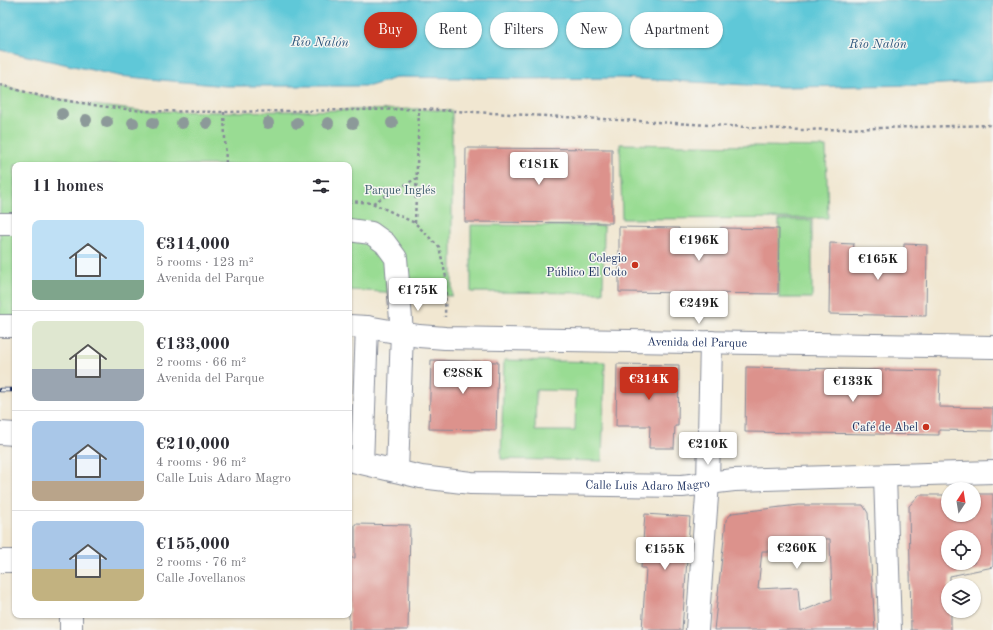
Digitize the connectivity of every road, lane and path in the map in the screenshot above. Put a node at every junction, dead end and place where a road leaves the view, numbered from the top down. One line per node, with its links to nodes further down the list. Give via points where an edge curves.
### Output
1 (0, 85): 3 (path, via 44,97 129,110)
2 (419, 109): 3 (path); 4 (path, via 801,130); 6 (path)
3 (224, 112): 5 (path)
4 (993, 126)
5 (226, 162)
6 (417, 178): 8 (path); 9 (path)
7 (352, 201): 8 (path)
8 (372, 203): 9 (path)
9 (415, 223): 17 (path, via 439,247 446,277)
10 (0, 224): 11 (street)
11 (12, 224)
12 (352, 230): 16 (street, via 371,233 386,243 396,258)
13 (0, 326): 14 (street)
14 (12, 326)
15 (358, 326): 16 (street, Avenida del Parque); 22 (street)
16 (402, 332): 17 (street, Avenida del Parque); 23 (street)
17 (445, 338): 18 (street, Avenida del Parque)
18 (711, 342): 19 (street, Avenida del Parque); 26 (street)
19 (993, 347)
20 (0, 433): 21 (street)
21 (12, 434)
22 (355, 461): 23 (street, Calle Luis Adaro Magro)
23 (397, 472): 26 (street, Calle Luis Adaro Magro, via 471,482 682,486)
24 (993, 472): 25 (street, Calle Luis Adaro Magro)
25 (885, 476): 26 (street, Calle Luis Adaro Magro); 32 (street)
26 (708, 483): 31 (street)
27 (0, 561): 28 (street)
28 (12, 562)
29 (71, 618): 30 (street)
30 (70, 630)
31 (697, 630)
32 (890, 630)

